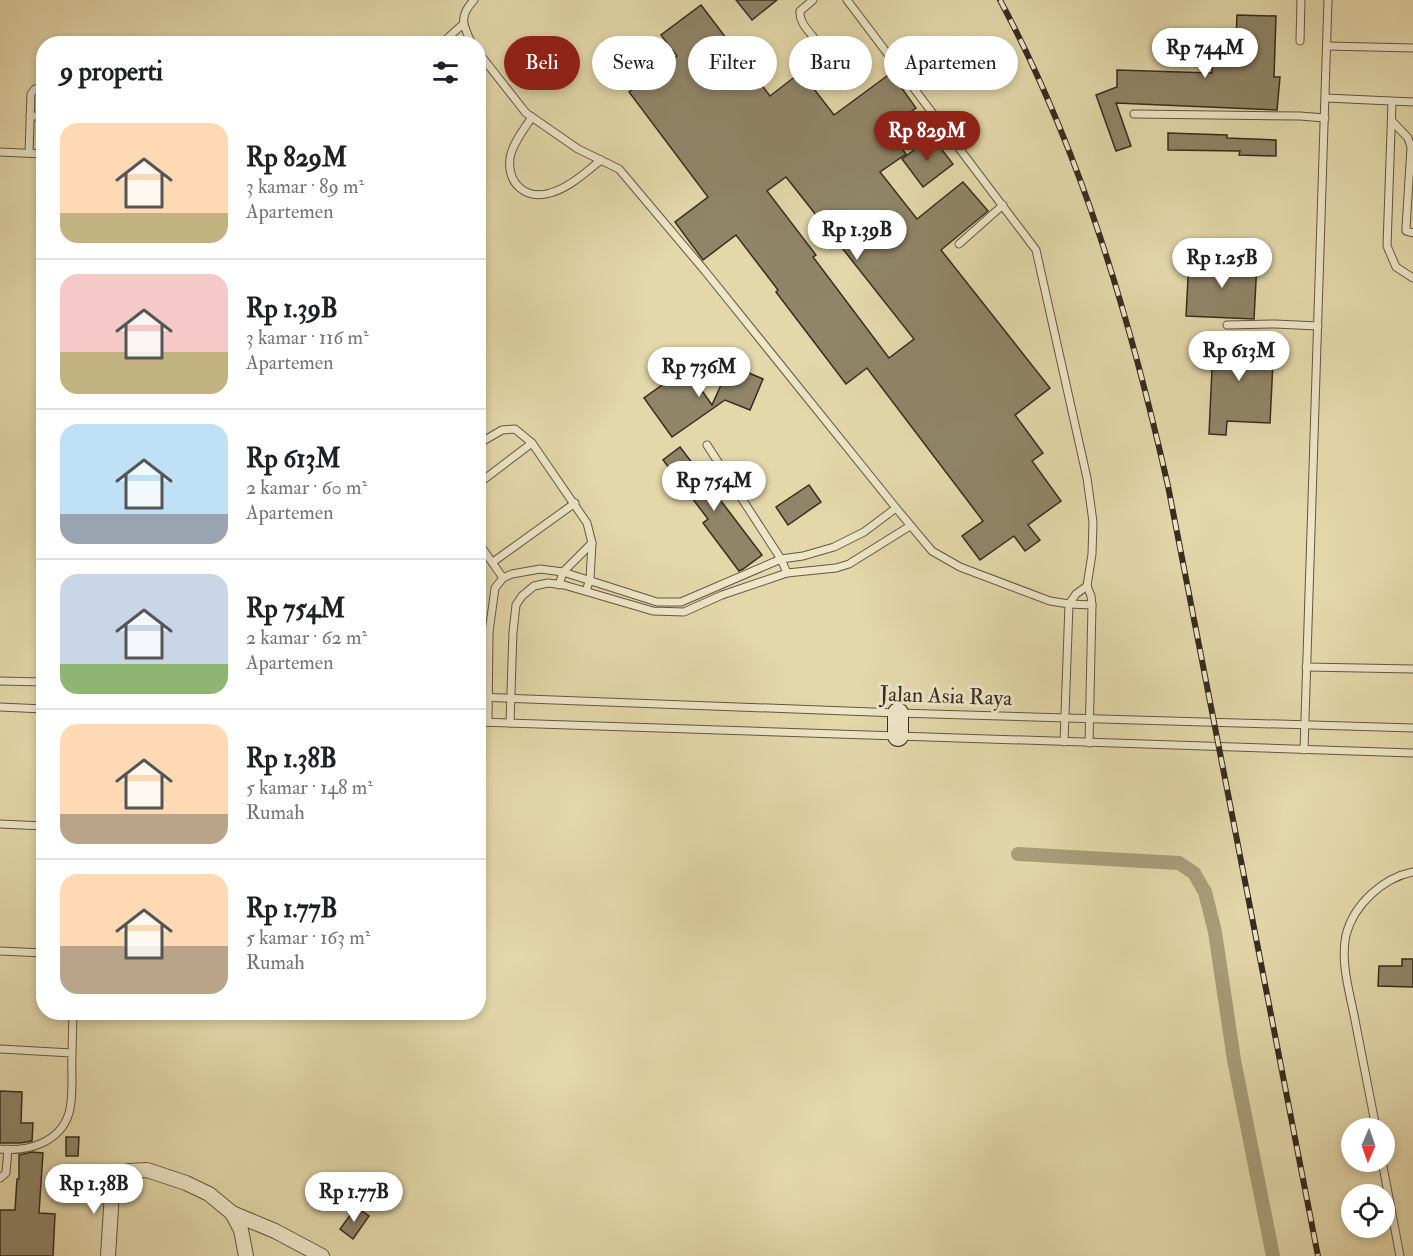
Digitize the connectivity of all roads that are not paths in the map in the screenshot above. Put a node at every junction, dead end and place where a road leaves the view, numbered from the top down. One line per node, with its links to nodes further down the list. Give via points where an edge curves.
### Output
1 (474, 0): 6 (lane)
2 (813, 0): 9 (lane, via 800,10 802,23)
3 (847, 0): 30 (lane)
4 (1301, 0): 10 (lane)
5 (1328, 0): 11 (lane)
6 (462, 25): 7 (lane); 8 (lane)
7 (450, 36)
8 (468, 36)
9 (812, 36)
10 (1300, 41)
11 (1327, 46): 12 (lane); 15 (lane)
12 (1413, 48)
13 (486, 62): 21 (lane)
14 (36, 89): 19 (lane, via 31,94)
15 (1326, 98): 16 (lane); 22 (lane)
16 (1392, 102): 17 (lane); 23 (lane)
17 (1413, 102)
18 (1134, 114): 22 (lane)
19 (30, 116): 20 (lane); 27 (lane)
20 (36, 116)
21 (532, 117): 29 (lane); 29 (lane, via 510,157 516,185 524,192 536,196 552,193)
22 (1325, 118): 35 (lane)
23 (1392, 122): 24 (lane); 33 (lane, via 1387,246 1396,267)
24 (1405, 135): 25 (lane); 31 (lane, via 1411,147 1406,231)
25 (1413, 136)
26 (0, 152): 27 (lane)
27 (29, 153): 28 (lane)
28 (36, 153)
29 (601, 160): 41 (lane, via 619,170 705,271)
30 (1003, 205): 32 (lane); 52 (lane, via 1036,250 1045,283 1092,511)
31 (1413, 233)
32 (959, 244)
33 (1413, 278)
34 (1227, 325): 35 (lane)
35 (1318, 326): 56 (lane)
36 (486, 439): 37 (lane, via 502,430 514,429)
37 (532, 443): 39 (lane); 40 (lane)
38 (706, 445): 45 (lane)
39 (486, 478)
40 (575, 503): 43 (lane, via 587,523); 46 (lane)
41 (896, 508): 42 (lane); 45 (lane, via 864,532 834,547)
42 (910, 526): 48 (lane, via 849,564); 54 (lane, via 932,551 960,567 1050,601)
43 (592, 543): 47 (lane); 50 (lane)
44 (486, 552): 46 (lane)
45 (781, 559): 48 (lane); 50 (lane, via 681,602 657,602)
46 (494, 562): 49 (lane)
47 (563, 572): 49 (lane, via 540,569); 50 (lane); 51 (lane)
48 (787, 573): 53 (lane, via 684,612 653,611)
49 (503, 578): 60 (lane, via 495,588 489,632)
50 (590, 579): 53 (lane)
51 (559, 585): 53 (lane); 61 (lane, via 534,586 516,605)
52 (1087, 586): 54 (lane); 55 (lane)
53 (586, 591)
54 (1069, 604): 55 (lane); 65 (lane)
55 (1092, 604): 66 (lane)
56 (1306, 667): 57 (lane); 69 (lane)
57 (1413, 669)
58 (0, 681): 59 (lane)
59 (36, 682)
60 (488, 697): 61 (lane, Jalan Asia Raya); 67 (lane)
61 (511, 698): 64 (lane, Jalan Asia Raya); 68 (lane)
62 (0, 707): 63 (lane)
63 (36, 709)
64 (898, 713): 65 (lane, Jalan Asia Raya); 71 (street)
65 (1065, 718): 66 (lane, Jalan Asia Raya); 72 (lane)
66 (1090, 719): 69 (lane, Jalan Asia Raya); 73 (lane)
67 (488, 722): 68 (lane, Jalan Asia Raya)
68 (510, 723): 71 (lane, Jalan Asia Raya)
69 (1304, 725): 70 (lane, Jalan Asia Raya); 74 (lane)
70 (1413, 728)
71 (898, 736): 72 (lane, Jalan Asia Raya)
72 (1064, 742): 73 (lane, Jalan Asia Raya)
73 (1089, 743): 74 (lane, Jalan Asia Raya)
74 (1304, 750): 75 (lane, Jalan Asia Raya)
75 (1413, 753)
76 (0, 824): 77 (lane)
77 (36, 826)
78 (1413, 872): 84 (lane, via 1385,883 1363,902 1346,935 1344,964)
79 (0, 951): 80 (lane)
80 (36, 953)
81 (73, 1020): 83 (lane)
82 (0, 1048): 83 (lane)
83 (72, 1053): 85 (lane, via 69,1113 62,1128 43,1143)
84 (1374, 1118)
85 (4, 1149): 87 (lane, via 6,1173)
86 (1384, 1172): 92 (lane)
87 (0, 1178)
88 (232, 1213): 89 (street, via 186,1183 147,1170 129,1171 113,1178); 90 (street, via 241,1230); 91 (street)
89 (108, 1256)
90 (246, 1256)
91 (322, 1256)
92 (1400, 1256)

